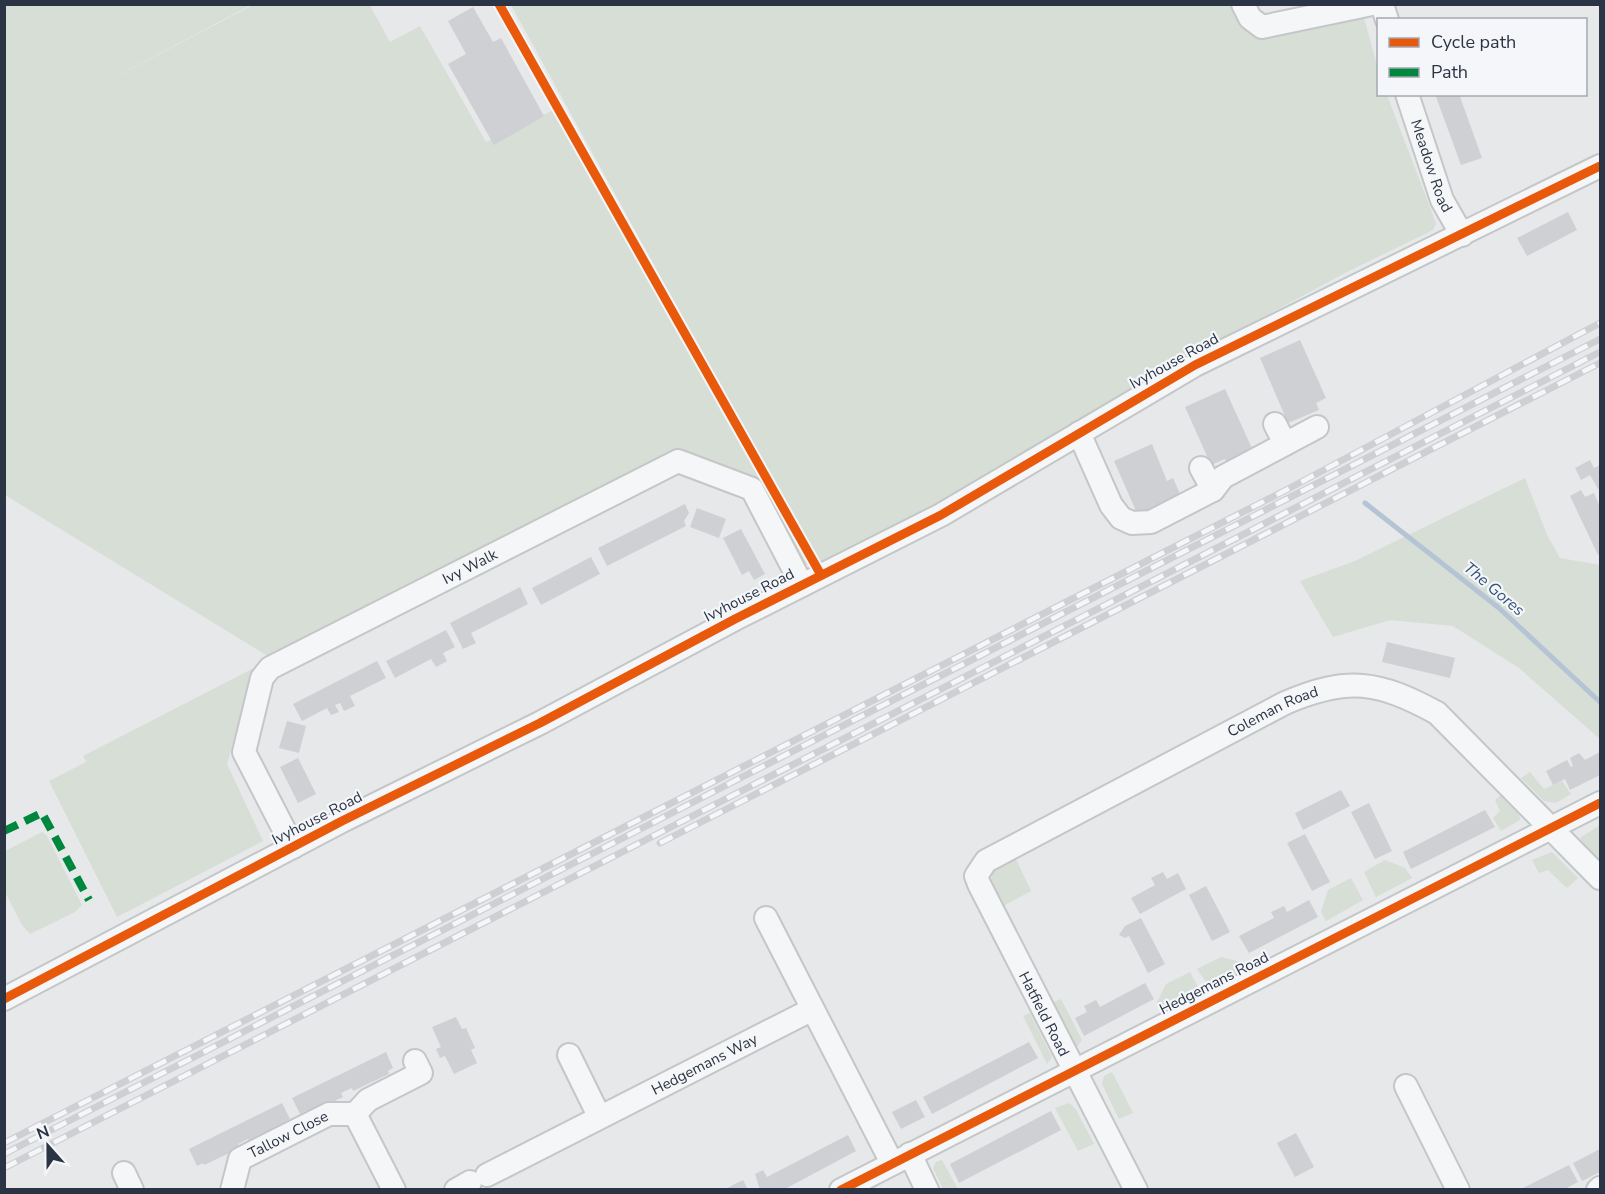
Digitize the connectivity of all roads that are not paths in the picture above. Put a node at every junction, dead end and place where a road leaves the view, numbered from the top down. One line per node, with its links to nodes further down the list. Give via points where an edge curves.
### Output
1 (1243, 4): 2 (street, via 1250,18 1262,27)
2 (1372, 4)
3 (1408, 96): 5 (street, Meadow Road, via 1443,200)
4 (1600, 166): 5 (street, Ivyhouse Road)
5 (1462, 235): 8 (street, Ivyhouse Road, via 1195,364)
6 (1275, 424): 9 (street)
7 (1317, 427): 9 (street)
8 (1079, 433): 11 (street, via 1111,506 1121,518 1132,523 1151,522); 12 (street, Ivyhouse Road, via 941,515)
9 (1285, 444): 11 (street, via 1223,477)
10 (1201, 468): 11 (street)
11 (1213, 490)
12 (802, 585): 15 (street, Ivyhouse Road); 15 (street, Ivy Walk, via 752,489 678,461 270,668 262,678 244,752)
13 (1600, 804): 14 (street, Hedgemans Road)
14 (1550, 828): 16 (street, Coleman Road, via 1437,713 1378,687 1348,685 1316,690 1285,703 986,861); 17 (street, Coleman Road); 23 (street, Hedgemans Road)
15 (293, 847): 19 (street, Ivyhouse Road)
16 (979, 869): 23 (street, Hatfield Road, via 979,884)
17 (1600, 878)
18 (766, 918): 20 (street)
19 (4, 999)
20 (811, 1010): 26 (street, Hedgemans Way); 27 (street)
21 (569, 1054): 26 (street)
22 (415, 1061): 25 (street, via 421,1073 368,1100)
23 (1073, 1071): 27 (street, Hedgemans Road); 33 (street, Hatfield Road)
24 (1406, 1086): 34 (street)
25 (355, 1114): 29 (street, Tallow Close, via 329,1114 240,1159); 30 (street)
26 (599, 1116): 28 (street, Hedgemans Way)
27 (901, 1159): 31 (street, Hedgemans Road); 32 (street)
28 (471, 1182)
29 (232, 1190)
30 (394, 1190)
31 (841, 1190)
32 (927, 1190)
33 (1136, 1190)
34 (1458, 1190)

